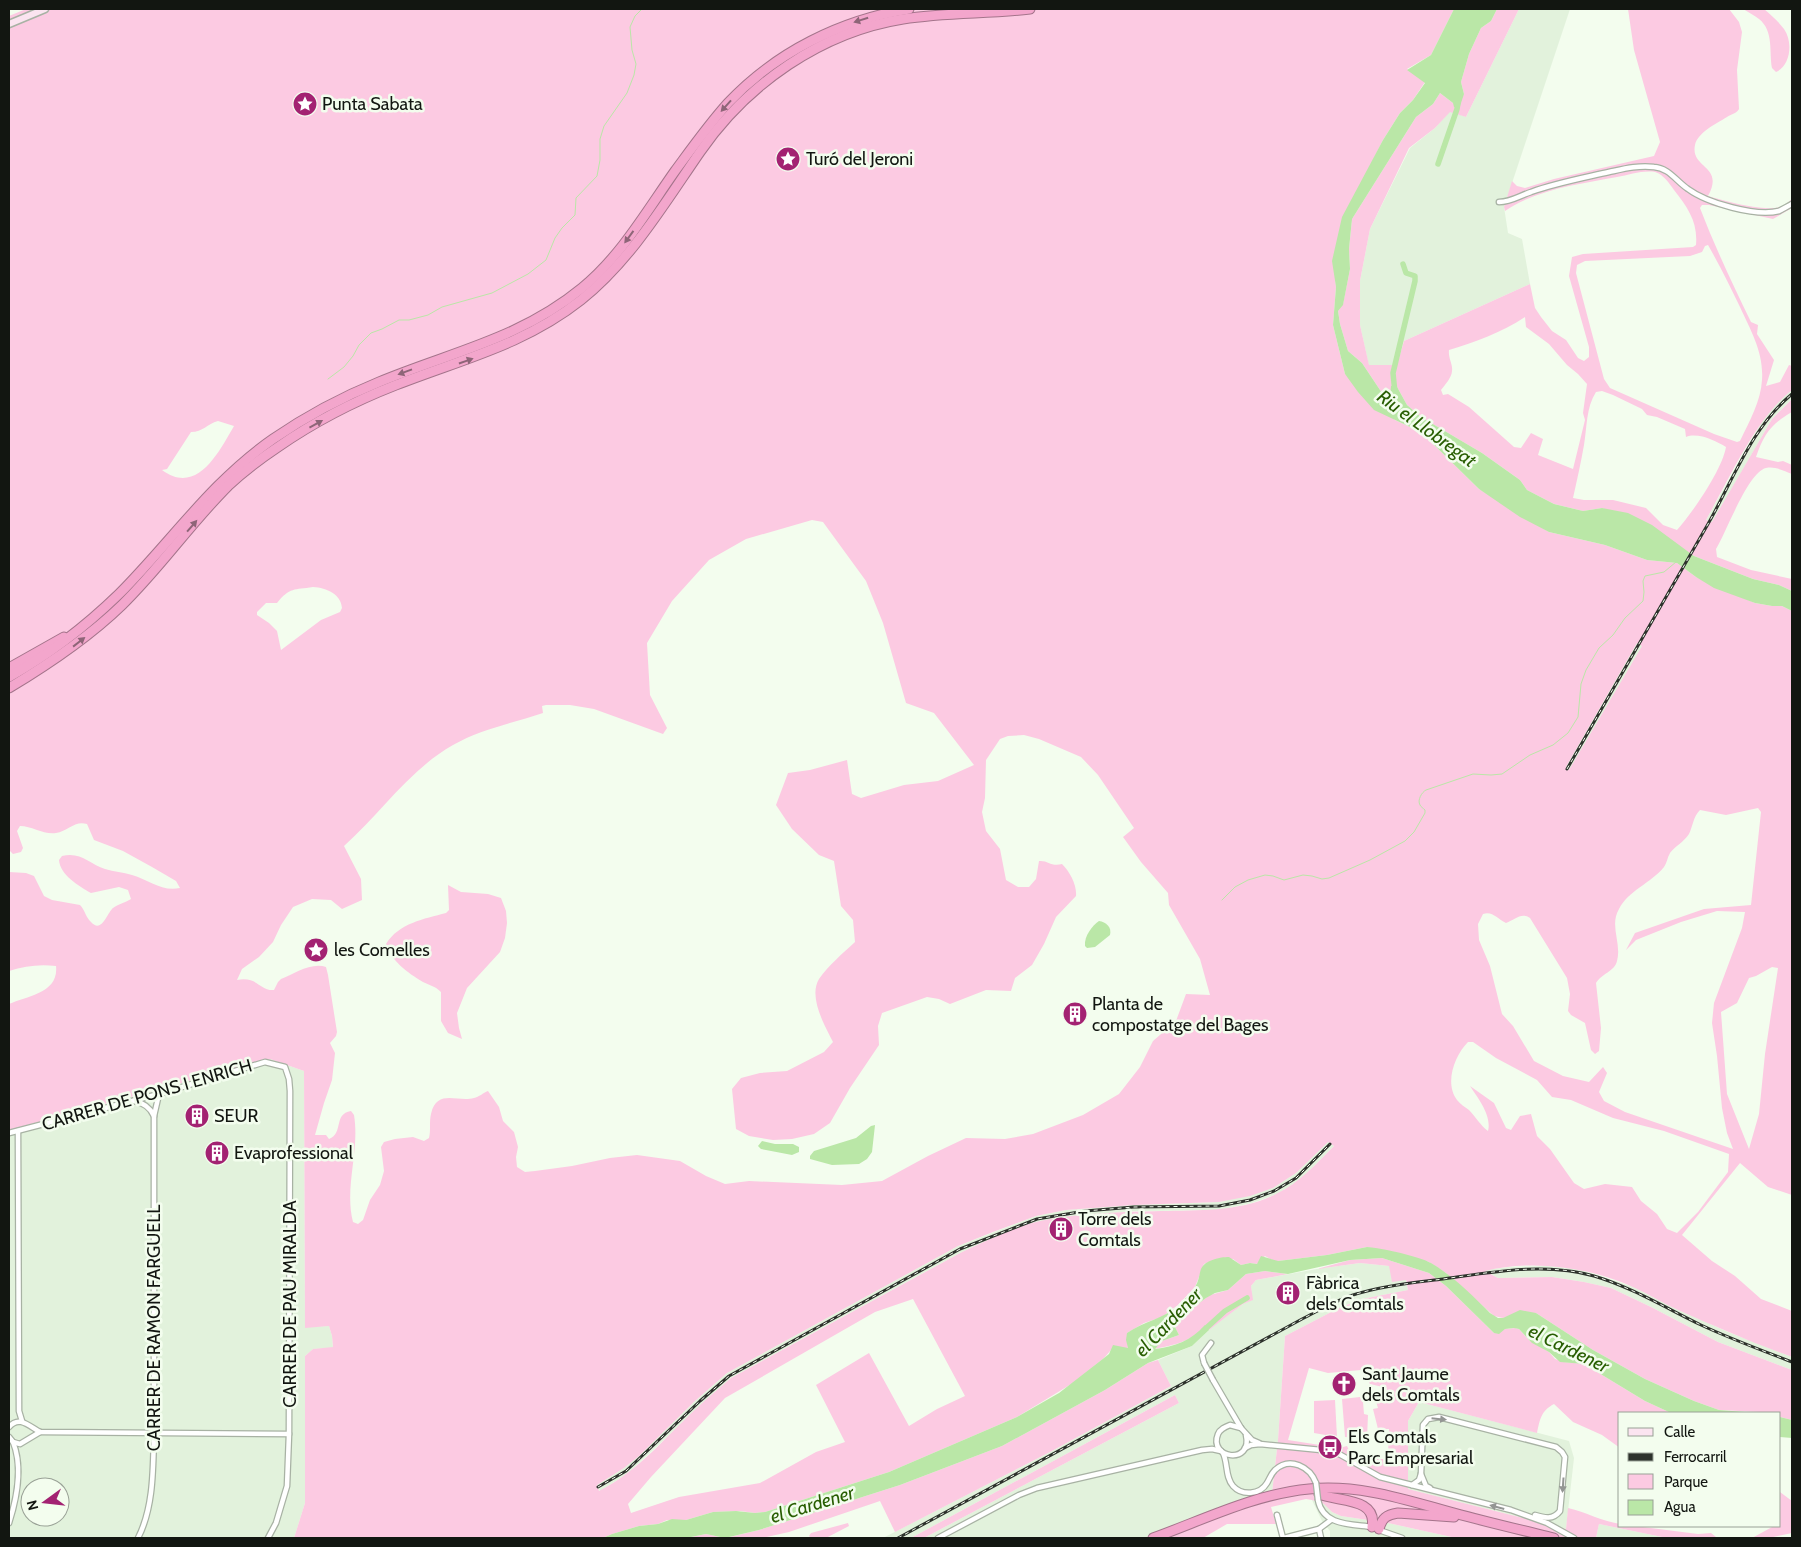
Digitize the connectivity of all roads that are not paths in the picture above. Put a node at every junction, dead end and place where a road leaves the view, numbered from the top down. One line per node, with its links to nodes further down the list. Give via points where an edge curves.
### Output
1 (45, 9): 4 (street)
2 (909, 9): 7 (highway, one-way to 7, via 849,24 800,47 759,75 729,102 706,130 620,250 602,269 538,320 510,334 354,393 249,456 212,490 120,593)
3 (1030, 9): 8 (highway, one-way to 3, via 121,606 228,487 280,445 360,400 506,345 554,320 584,298 615,269 707,141 771,77 801,57 844,36 874,26 901,19)
4 (9, 24)
5 (1499, 202): 6 (street, via 1509,202 1530,192 1580,178 1640,166 1668,172 1699,196 1725,206 1762,212 1780,211)
6 (1792, 204)
7 (82, 628): 9 (highway); 10 (highway, via 52,652)
8 (56, 660): 11 (highway); 12 (highway)
9 (9, 668)
10 (9, 677)
11 (9, 688)
12 (9, 694)
13 (285, 1067): 14 (street, CARRER DE PONS I ENRICH, via 265,1062); 30 (street, CARRER DE PAU MIRALDA, via 290,1091)
14 (159, 1094): 15 (street, CARRER DE PONS I ENRICH); 16 (street, CARRER DE RAMON FARGUELL)
15 (133, 1101): 16 (street, via 142,1103); 17 (street, CARRER DE PONS I ENRICH)
16 (154, 1116): 29 (street, CARRER DE RAMON FARGUELL)
17 (18, 1131): 18 (street, CARRER DE PONS I ENRICH); 21 (street)
18 (9, 1134)
19 (1211, 1343): 20 (street, bridge, via 1202,1355 1204,1363)
20 (1231, 1409): 26 (street, via 1232,1420); 27 (street)
21 (19, 1411): 22 (street); 23 (street)
22 (15, 1422): 23 (street); 24 (street)
23 (22, 1422): 25 (street)
24 (9, 1426)
25 (28, 1426): 28 (street); 34 (street, via 30,1432)
26 (1226, 1426): 27 (street); 33 (street)
27 (1241, 1428): 31 (street)
28 (40, 1432): 29 (street); 34 (street)
29 (154, 1433): 30 (street); 56 (street, CARRER DE RAMON FARGUELL, via 152,1484 148,1510)
30 (289, 1434): 57 (street, CARRER DE PAU MIRALDA, via 287,1486)
31 (1246, 1435): 36 (street); 37 (street)
32 (9, 1438): 35 (street)
33 (1217, 1439): 38 (street); 39 (street)
34 (26, 1441): 35 (street); 40 (street)
35 (13, 1442): 40 (street)
36 (1260, 1444): 37 (street); 44 (street, via 1340,1454 1380,1477)
37 (1245, 1448): 41 (street)
38 (1202, 1450): 39 (street); 58 (street, via 1027,1492)
39 (1222, 1452): 41 (street); 42 (street)
40 (18, 1455): 53 (street, via 19,1472)
41 (1237, 1455): 42 (street)
42 (1228, 1469): 46 (street, bridge, via 1230,1482 1244,1493 1259,1490 1279,1467 1299,1465 1308,1470 1316,1483)
43 (1421, 1474): 44 (street); 45 (street); 47 (street, one-way to 47, via 1423,1425 1431,1418 1439,1417 1558,1448 1565,1458 1560,1511 1549,1518)
44 (1412, 1485): 45 (street)
45 (1431, 1489): 47 (street, one-way to 45)
46 (1318, 1497): 49 (highway, via 1363,1504); 50 (highway, via 1364,1496); 52 (street, via 1323,1513); 60 (highway, via 1268,1503)
47 (1520, 1513): 66 (street)
48 (1277, 1515): 61 (street)
49 (1373, 1516): 51 (highway); 54 (highway)
50 (1454, 1517): 51 (highway, via 1398,1513); 64 (highway)
51 (1384, 1518): 54 (highway)
52 (1331, 1520): 54 (street); 55 (street)
53 (9, 1523)
54 (1375, 1528): 63 (street)
55 (1319, 1529): 61 (street); 62 (street)
56 (138, 1538)
57 (268, 1538)
58 (938, 1538)
59 (1153, 1538): 65 (highway, via 1266,1497 1330,1488 1385,1494)
60 (1169, 1538)
61 (1284, 1538)
62 (1321, 1538)
63 (1402, 1538)
64 (1536, 1538)
65 (1554, 1538)
66 (1574, 1538)

